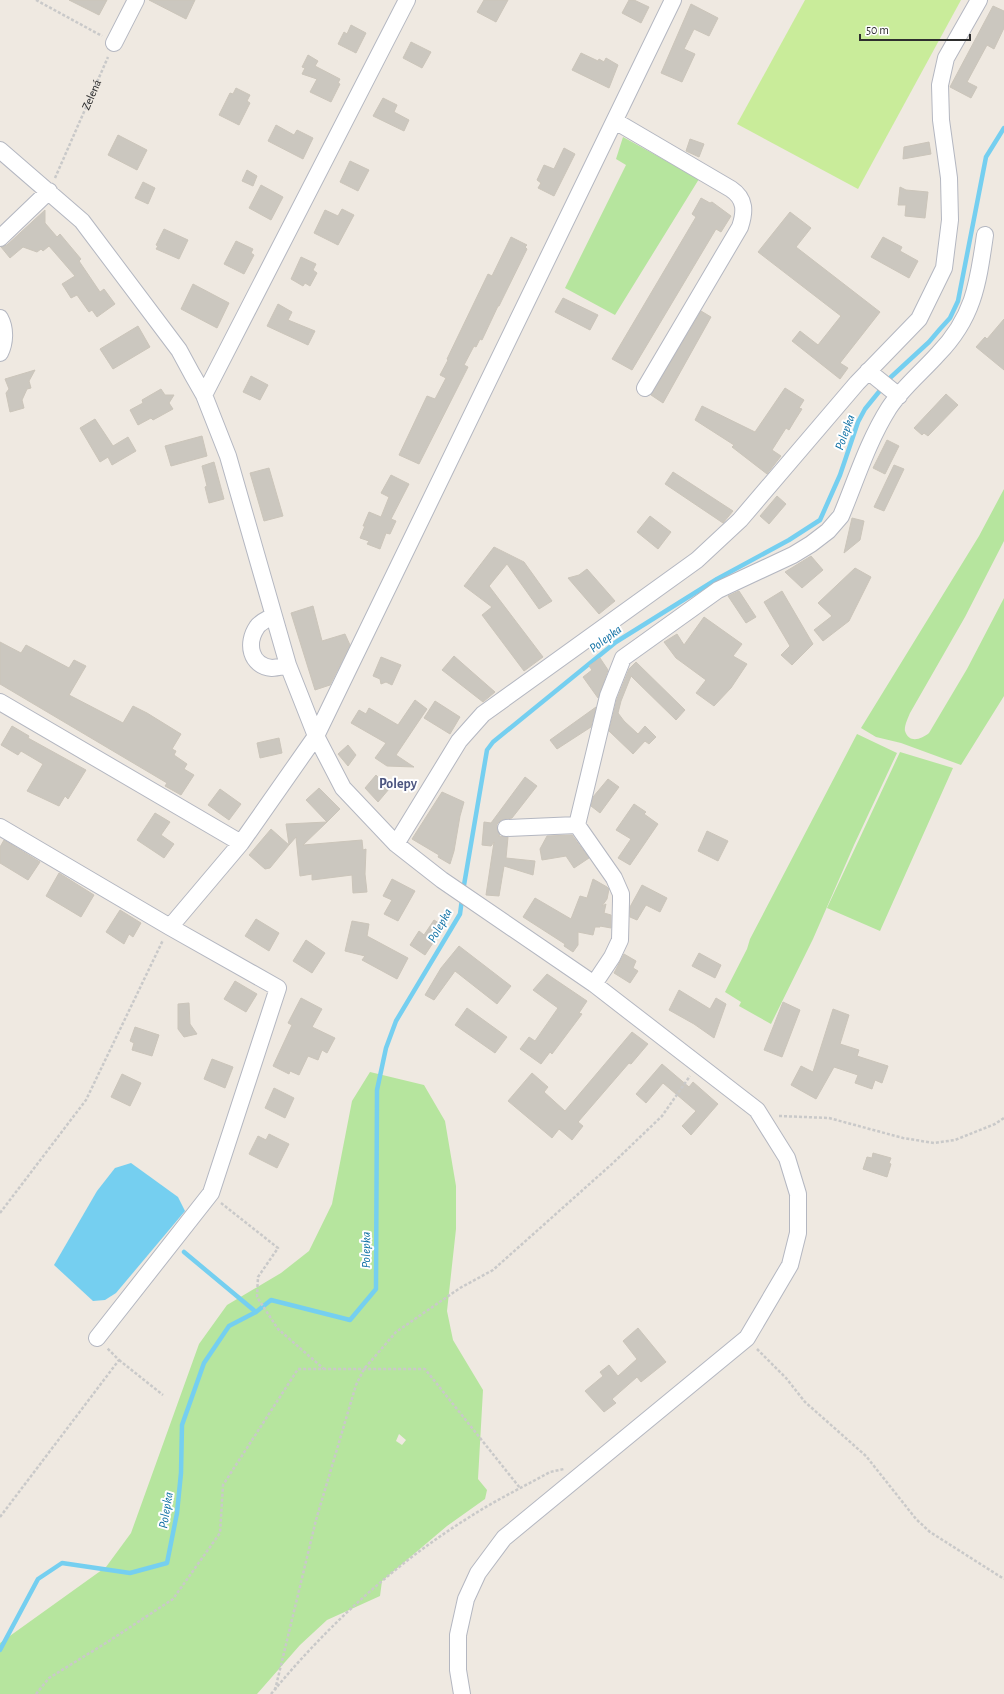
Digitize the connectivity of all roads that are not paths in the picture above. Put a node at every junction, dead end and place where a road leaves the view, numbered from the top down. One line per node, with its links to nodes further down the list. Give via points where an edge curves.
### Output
1 (136, 0): 5 (street)
2 (407, 0): 16 (street)
3 (979, 0): 13 (street, via 946,58 940,85 941,120 949,178 950,220 944,268 919,319)
4 (669, 2): 6 (street)
5 (114, 43)
6 (615, 121): 14 (street, via 738,193 744,207 740,227); 20 (street)
7 (0, 150): 8 (street)
8 (49, 191): 10 (street); 16 (street, via 82,221 179,350)
9 (985, 235): 15 (street, via 976,290 963,322 955,336 939,353)
10 (0, 238)
11 (0, 318): 12 (street, via 3,324 4,345)
12 (0, 353)
13 (873, 375): 15 (street); 25 (street, via 740,520 697,560 483,714 459,741)
14 (645, 388)
15 (895, 393): 21 (street, via 841,516 828,531 793,555 718,590 623,658 608,696)
16 (204, 395): 17 (street, via 228,456)
17 (272, 616): 18 (street); 18 (street, via 258,625 251,638 251,651 258,662 272,668)
18 (288, 665): 20 (street)
19 (0, 702): 24 (street)
20 (316, 736): 24 (street); 25 (street, via 343,788)
21 (576, 825): 23 (street); 27 (street, via 614,878 621,901 620,940)
22 (0, 827): 26 (street)
23 (506, 828)
24 (241, 843): 26 (street)
25 (396, 844): 27 (street, via 442,880)
26 (170, 927): 28 (street, via 278,988 209,1194)
27 (594, 984): 29 (street, via 757,1110 787,1158 798,1194 798,1233 790,1265 746,1338 504,1538 478,1573 466,1599 458,1635 458,1670)
28 (97, 1338)
29 (462, 1694)

